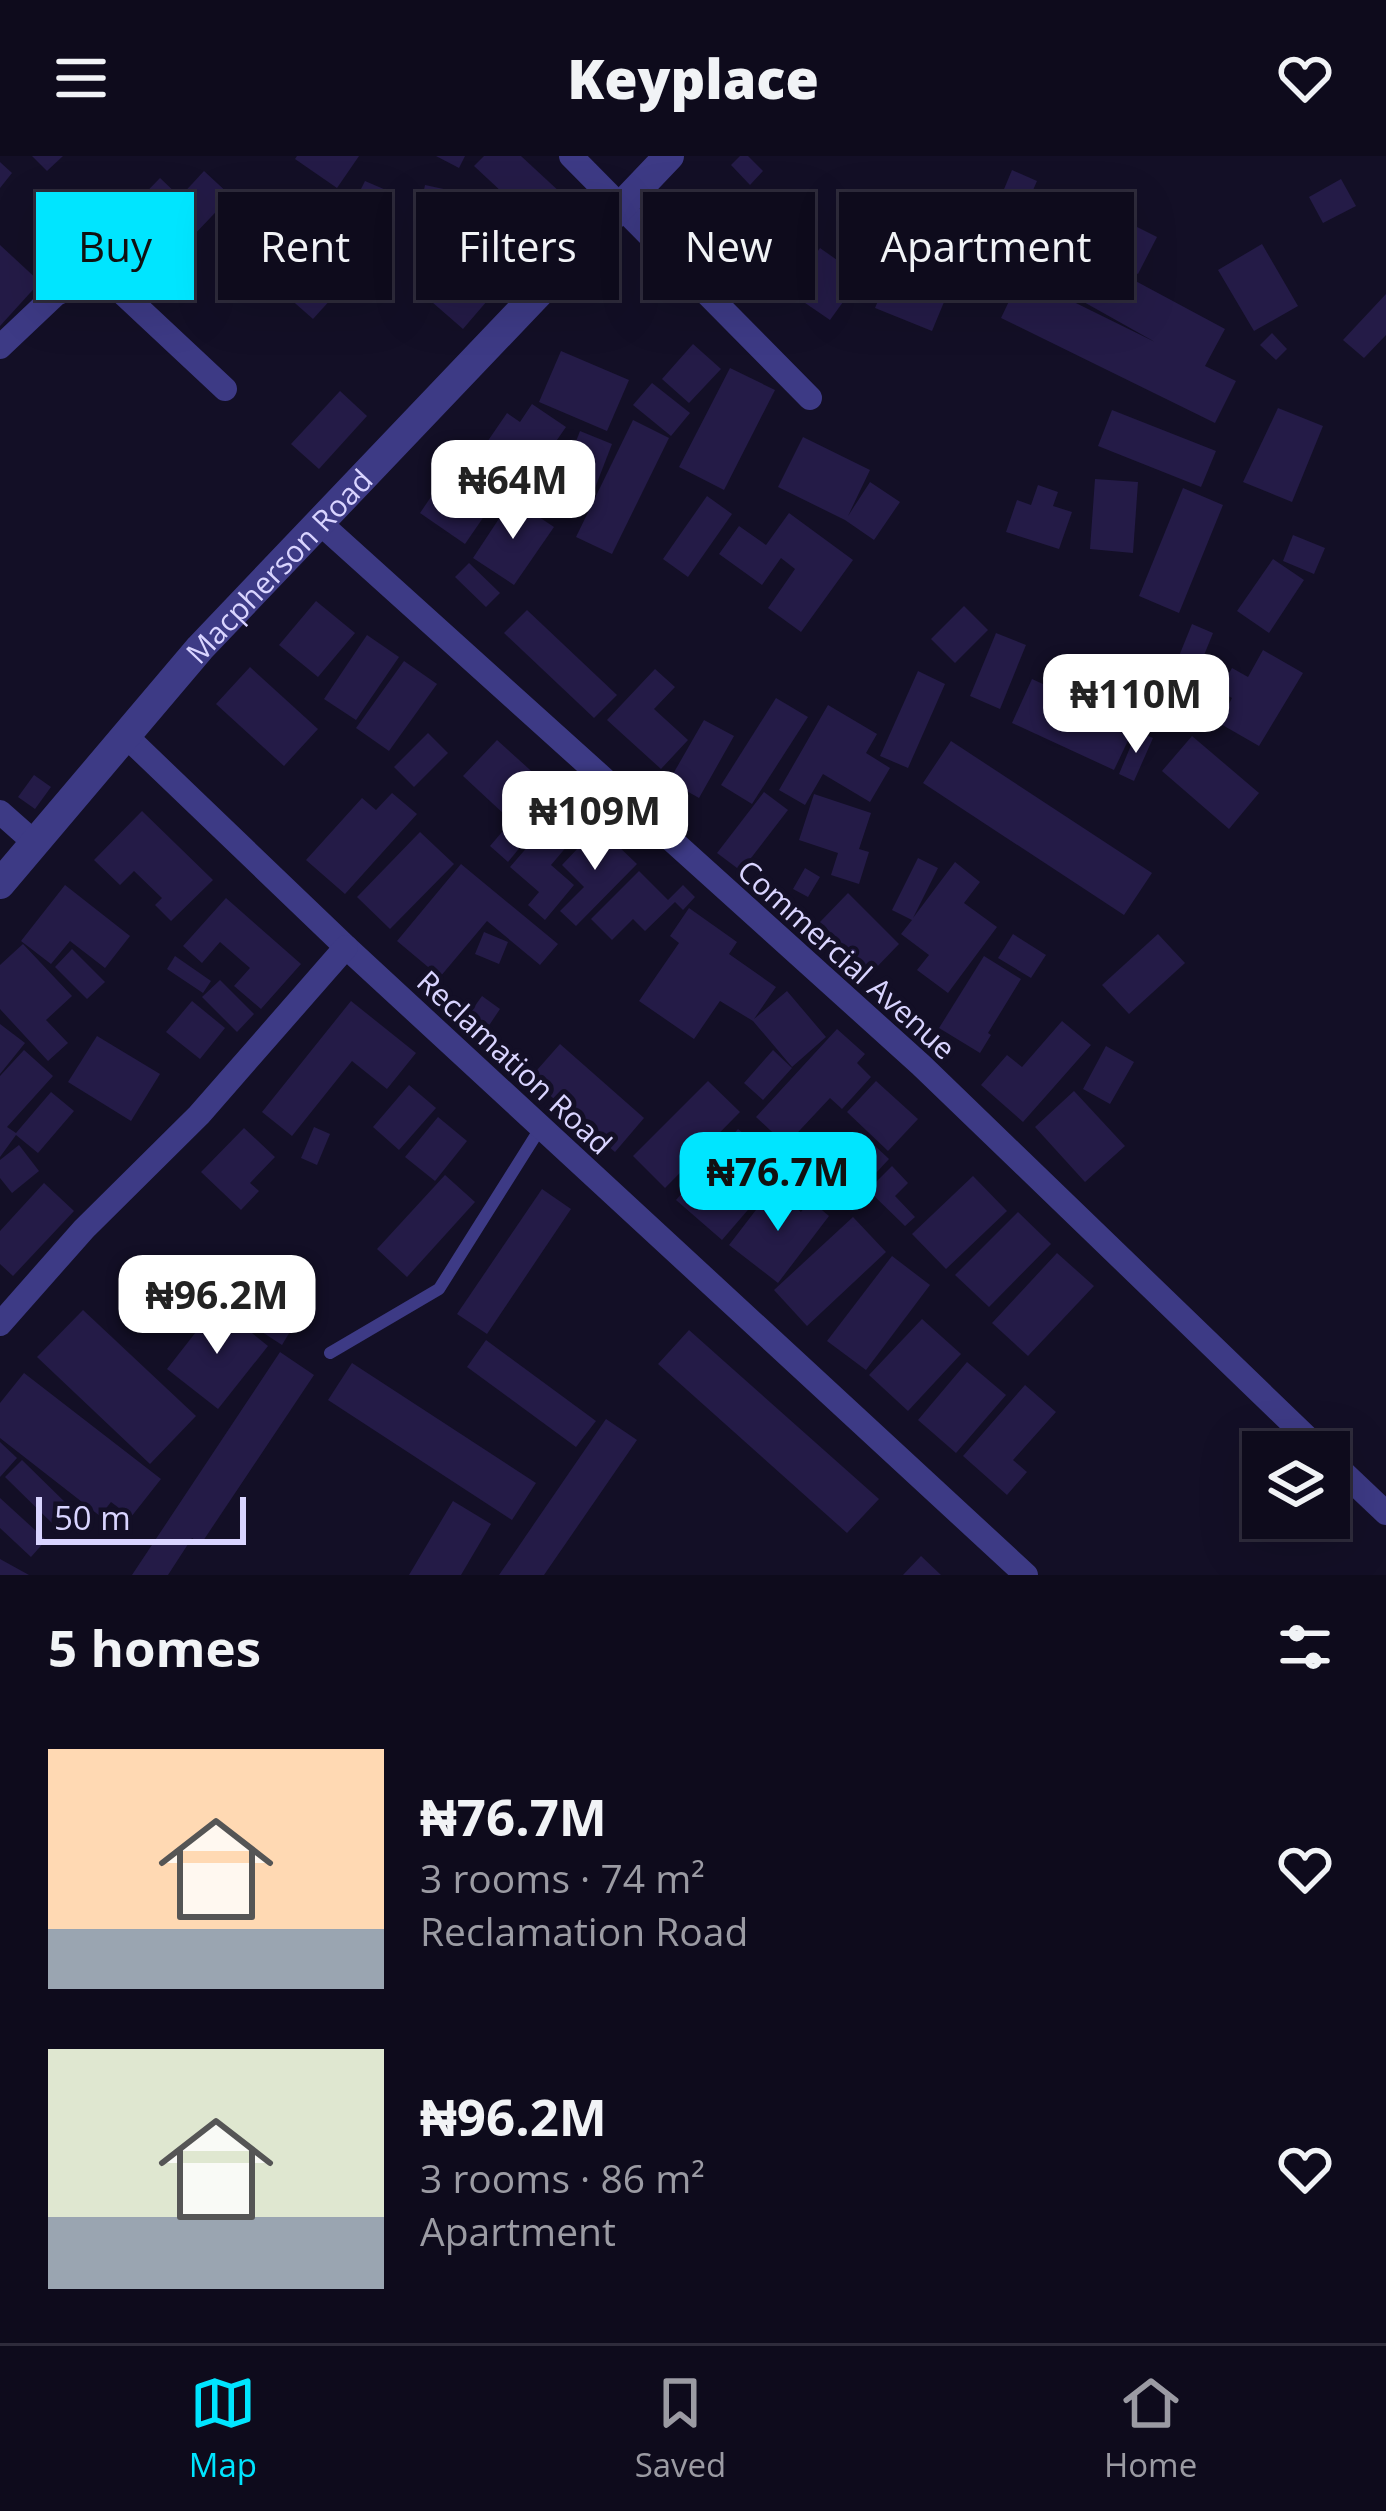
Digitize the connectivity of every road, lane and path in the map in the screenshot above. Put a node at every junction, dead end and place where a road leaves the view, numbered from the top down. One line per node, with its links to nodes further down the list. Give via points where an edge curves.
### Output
1 (571, 156): 3 (street)
2 (669, 156): 3 (street, Macpherson Road)
3 (622, 205): 6 (street); 7 (street, Macpherson Road)
4 (0, 346): 5 (street, via 56,294 94,277 116,287)
5 (225, 389)
6 (810, 398)
7 (320, 523): 8 (street, Macpherson Road); 16 (street, Commercial Avenue, via 921,1065)
8 (126, 736): 10 (street, Macpherson Road); 12 (street, Reclamation Road)
9 (0, 812): 10 (street)
10 (35, 843): 11 (street, Macpherson Road)
11 (0, 884)
12 (346, 947): 13 (street, Reclamation Road); 14 (street)
13 (541, 1127): 15 (lane, via 439,1289); 19 (street, Reclamation Road)
14 (0, 1324)
15 (330, 1353)
16 (1300, 1431)
17 (1350, 1479): 18 (street)
18 (1386, 1514)
19 (1026, 1575)

